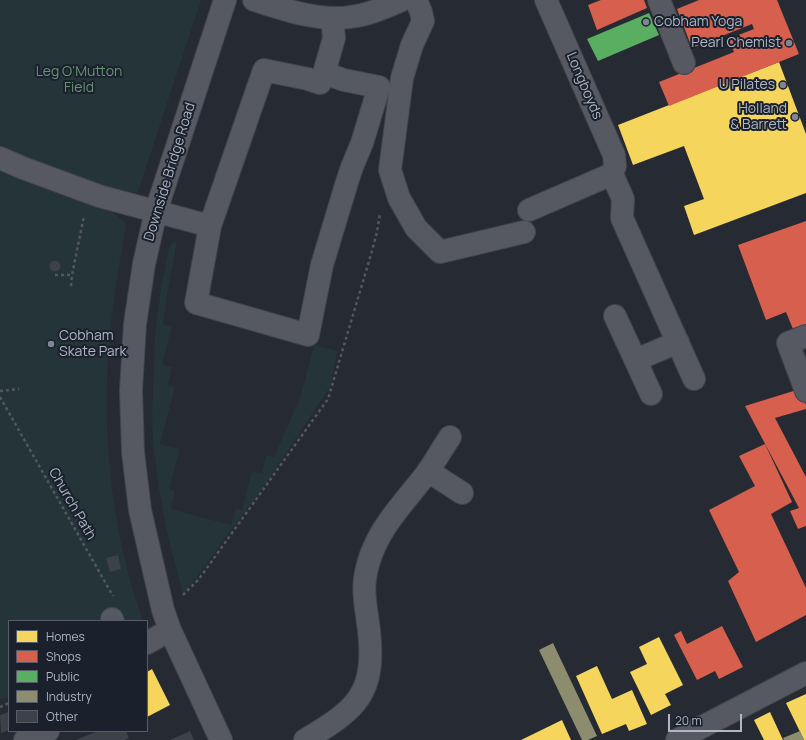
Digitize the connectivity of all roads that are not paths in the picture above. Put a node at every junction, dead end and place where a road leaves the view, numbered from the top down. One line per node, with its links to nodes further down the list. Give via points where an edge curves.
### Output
1 (225, 0): 13 (street, Downside Bridge Road)
2 (254, 0): 7 (street, via 298,14)
3 (402, 0): 7 (street, via 367,14 350,18)
4 (416, 0): 15 (street, via 423,20 402,78 390,170 399,198 416,228 440,252)
5 (659, 0): 8 (street)
6 (554, 2): 11 (street, Longboyds, via 614,155 615,166)
7 (332, 18): 9 (street, via 334,38)
8 (684, 63)
9 (322, 78): 14 (street, via 308,79 264,70); 14 (street, via 378,87 322,265 308,335 196,303)
10 (0, 158): 13 (street, via 89,193)
11 (612, 174): 12 (street); 18 (street, Longboyds, via 623,199 622,218)
12 (529, 210)
13 (156, 211): 14 (street); 26 (street, Downside Bridge Road, via 144,264 135,324 130,390 133,452 140,510)
14 (210, 226)
15 (524, 232)
16 (615, 316): 19 (street)
17 (806, 336): 21 (street, via 788,343)
18 (678, 342): 19 (street); 20 (street, Longboyds)
19 (636, 360): 22 (street)
20 (694, 379)
21 (806, 391)
22 (651, 394)
23 (450, 437): 24 (street)
24 (428, 471): 25 (street); 32 (street, via 377,540 365,574 364,601 370,657 366,686 353,707)
25 (462, 493)
26 (167, 620): 27 (street); 31 (street, Downside Bridge Road)
27 (148, 641)
28 (806, 674): 33 (street)
29 (45, 732): 30 (street)
30 (25, 740)
31 (222, 740)
32 (305, 740)
33 (677, 740)

